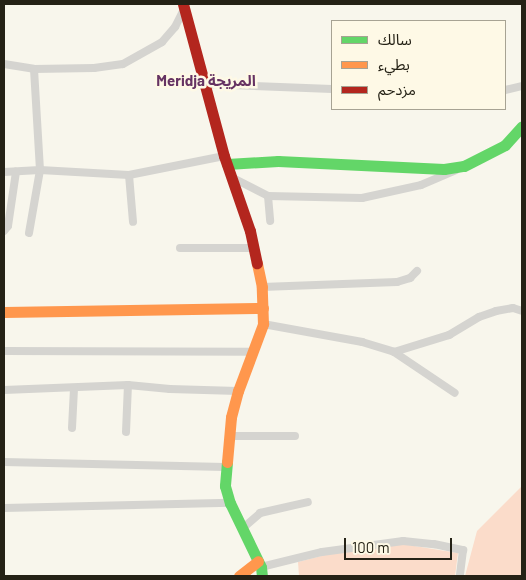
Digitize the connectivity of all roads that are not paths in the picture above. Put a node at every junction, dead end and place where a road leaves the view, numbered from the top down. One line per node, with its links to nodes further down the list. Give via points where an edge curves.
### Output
1 (184, 6): 3 (street, via 176,27 162,42 123,64 94,68); 4 (street)
2 (4, 64): 3 (street)
3 (34, 68): 11 (street)
4 (203, 84): 6 (street); 9 (street)
5 (522, 86): 7 (street)
6 (331, 89)
7 (506, 90)
8 (522, 126): 10 (street, via 505,144)
9 (226, 160): 10 (street, via 444,169); 14 (street); 15 (street)
10 (464, 166): 16 (street, via 422,186 362,198)
11 (40, 170): 13 (street); 14 (street); 20 (street)
12 (4, 172): 13 (street)
13 (16, 172): 19 (street, via 8,226)
14 (129, 175): 18 (street)
15 (233, 178): 16 (street); 22 (street)
16 (268, 196): 17 (street)
17 (270, 221)
18 (132, 222)
19 (4, 230)
20 (29, 233)
21 (180, 248): 22 (street)
22 (254, 248): 24 (street)
23 (417, 271): 24 (street, via 410,278 398,282)
24 (262, 287): 25 (street)
25 (264, 308): 27 (street); 28 (street)
26 (522, 311): 31 (street, via 514,308 496,311 449,335)
27 (4, 312)
28 (263, 324): 30 (street); 31 (street, via 362,342)
29 (4, 351): 30 (street)
30 (253, 352): 35 (street)
31 (394, 352): 36 (street)
32 (128, 385): 33 (street); 35 (street); 39 (street)
33 (74, 388): 34 (street); 38 (street)
34 (7, 390): 37 (street)
35 (238, 391): 40 (street)
36 (455, 392)
37 (4, 400)
38 (72, 428)
39 (126, 432)
40 (229, 436): 41 (street); 43 (street)
41 (295, 436)
42 (4, 462): 43 (street)
43 (225, 467): 45 (street, via 224,486)
44 (308, 502): 47 (street, via 260,513)
45 (230, 503): 46 (street); 47 (street)
46 (4, 508)
47 (243, 528): 48 (street)
48 (260, 568): 49 (street); 50 (street, via 322,552 403,541 463,550)
49 (239, 576)
50 (460, 576)

